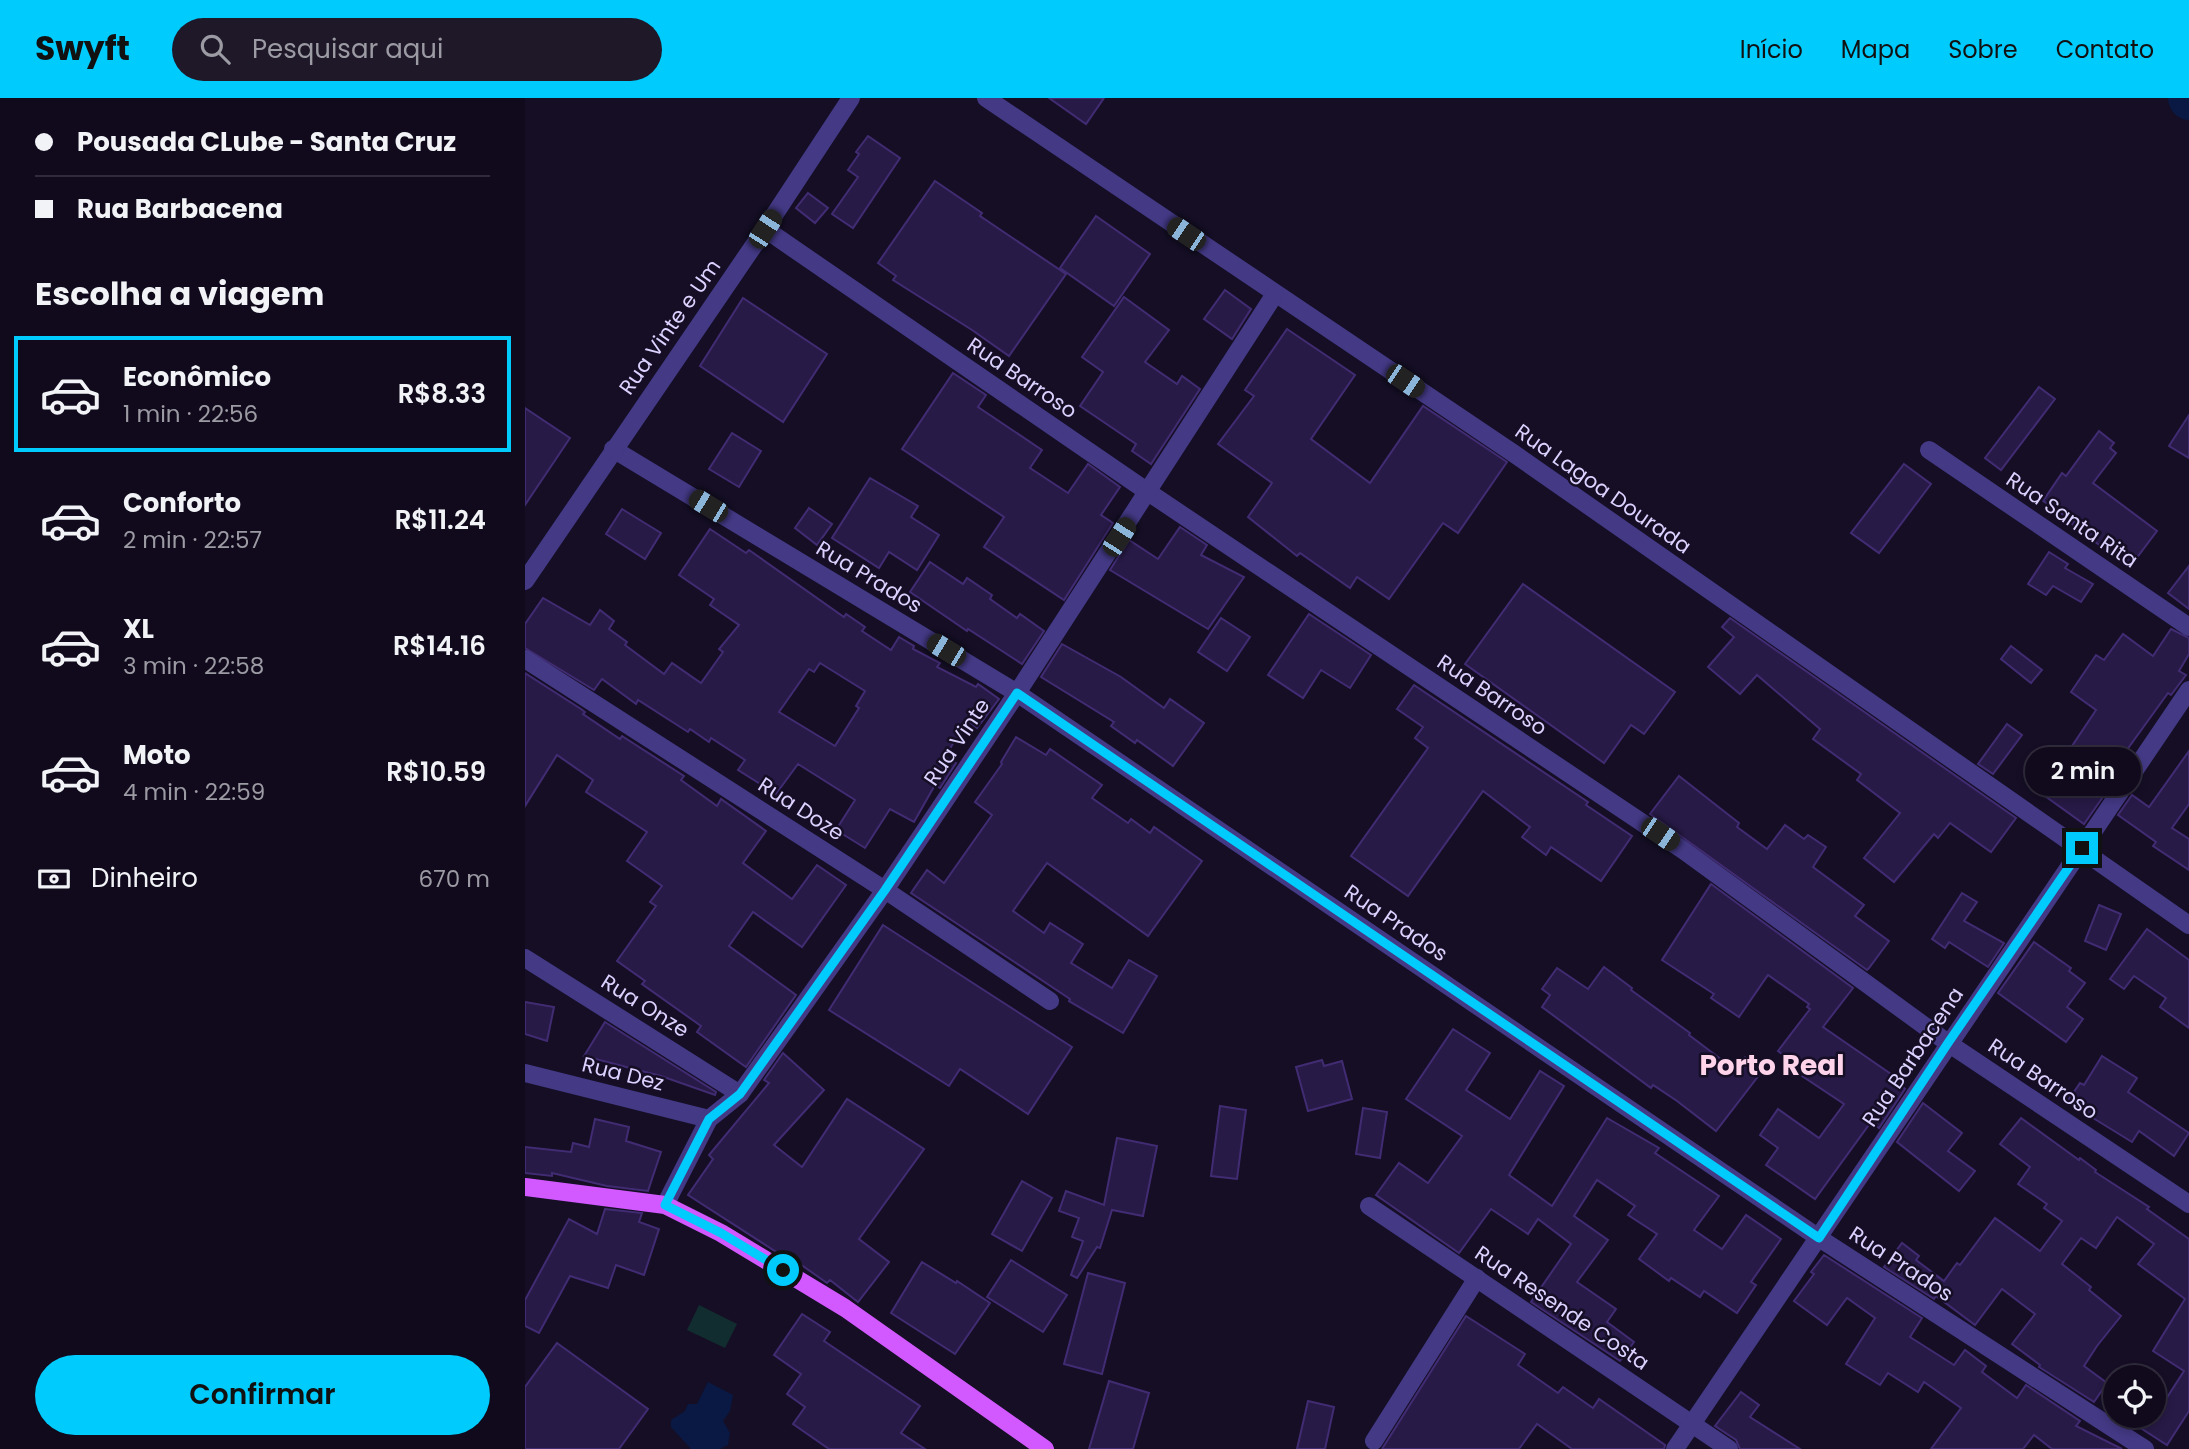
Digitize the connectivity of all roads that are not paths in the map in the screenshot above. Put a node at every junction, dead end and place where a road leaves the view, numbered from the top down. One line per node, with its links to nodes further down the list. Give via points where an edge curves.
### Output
1 (851, 98): 3 (street, Rua Vinte e Um)
2 (986, 98): 4 (street, Rua Lagoa Dourada)
3 (765, 229): 5 (street, Rua Vinte e Um); 7 (street, Rua Barroso)
4 (1275, 295): 7 (street, Rua Vinte); 13 (street, Rua Lagoa Dourada, via 1513,453)
5 (613, 449): 8 (street, Rua Vinte e Um); 12 (street, Rua Prados)
6 (1929, 450): 9 (street, Rua Santa Rita)
7 (1148, 492): 12 (street, Rua Vinte); 18 (street, Rua Barroso, via 1683,850)
8 (525, 581)
9 (2189, 627)
10 (525, 659): 14 (street, Rua Doze)
11 (2189, 690): 13 (street, Rua Barbacena)
12 (1017, 693): 14 (street, Rua Vinte); 26 (street, Rua Prados)
13 (2082, 848): 15 (street, Rua Lagoa Dourada); 18 (street, Rua Barbacena)
14 (885, 890): 17 (street, Rua Doze); 20 (street, Rua Vinte)
15 (2189, 925)
16 (525, 958): 20 (street, Rua Onze)
17 (1050, 1001)
18 (1948, 1043): 23 (street, Rua Barroso); 26 (street, Rua Barbacena)
19 (525, 1073): 21 (street, Rua Dez)
20 (740, 1094): 21 (street, Rua Vinte)
21 (709, 1119): 24 (street, Rua Vinte)
22 (525, 1187): 24 (main road)
23 (2189, 1204)
24 (665, 1205): 30 (main road, via 721,1233 845,1308)
25 (1369, 1206): 27 (street, Rua Resende Costa)
26 (1819, 1238): 28 (street, Rua Barbacena); 33 (street, Rua Prados)
27 (1477, 1278): 28 (street, Rua Resende Costa); 29 (street)
28 (1691, 1424): 31 (street, Rua Barbacena); 32 (street, Rua Resende Costa)
29 (1374, 1441)
30 (1045, 1449)
31 (1675, 1449)
32 (1729, 1449)
33 (2145, 1449)

